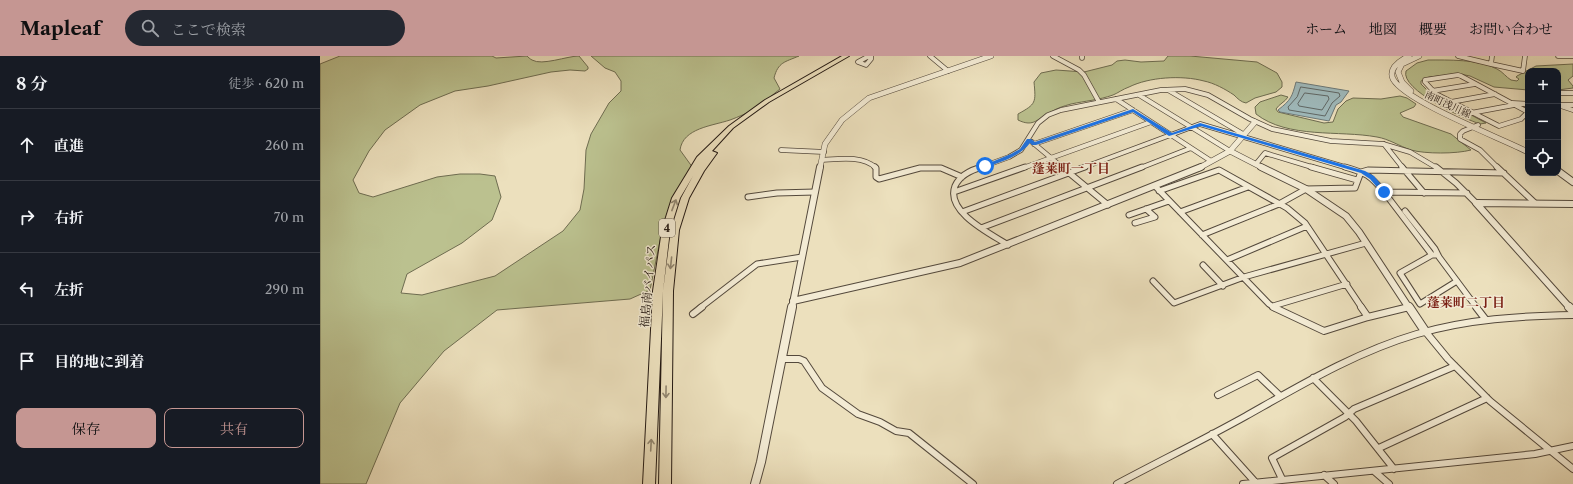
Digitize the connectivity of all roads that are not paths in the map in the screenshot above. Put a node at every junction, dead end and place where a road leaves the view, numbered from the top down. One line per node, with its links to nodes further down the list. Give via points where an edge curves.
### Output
1 (846, 56): 126 (highway, 福島南バイパス / 4, one-way to 1, via 658,291 666,230 676,198 700,159 730,127 767,102)
2 (853, 56): 127 (highway, 福島南バイパス / 4, one-way to 127, via 774,102 738,127 708,159 685,198 675,230 668,291)
3 (930, 56): 14 (street)
4 (991, 56): 14 (street)
5 (1053, 56): 23 (street, via 1079,70)
6 (1409, 56): 35 (street, 南町浅川線, via 1394,65 1392,77 1396,84 1421,102)
7 (1419, 56): 35 (street, 南町浅川線, via 1400,67 1398,72 1402,82 1426,101)
8 (1457, 56): 13 (street)
9 (1492, 56): 13 (street)
10 (1525, 56): 13 (street, via 1523,71)
11 (1558, 56): 12 (street)
12 (1573, 56)
13 (1490, 64)
14 (948, 70): 47 (street, via 864,101 836,126)
15 (1476, 84): 17 (street); 17 (street, via 1458,75 1425,80); 20 (street)
16 (1168, 89): 21 (street); 34 (street, via 1185,89 1206,94); 38 (street)
17 (1432, 91): 24 (street)
18 (1561, 93): 19 (street)
19 (1573, 93)
20 (1495, 94): 24 (street); 25 (street)
21 (1139, 95): 22 (street); 36 (street)
22 (1116, 99): 23 (street); 30 (street)
23 (1099, 102): 39 (street, via 1065,108 1052,114 1036,126)
24 (1451, 102): 32 (street)
25 (1513, 104): 26 (street); 32 (street); 32 (street, via 1528,112 1521,119 1499,126)
26 (1525, 104)
27 (1561, 105): 28 (street)
28 (1573, 105)
29 (1561, 106): 31 (street)
30 (1133, 110): 33 (street); 40 (street)
31 (1573, 110)
32 (1471, 113)
33 (1151, 122): 37 (street); 48 (street)
34 (1255, 122): 38 (street); 41 (street, via 1278,131 1321,139)
35 (1476, 126): 43 (street, 南町浅川線); 45 (street, 南町浅川線); 57 (street, via 1463,131 1460,139 1480,150)
36 (1191, 127): 37 (street); 38 (street, via 1200,124); 46 (street)
37 (1171, 135): 42 (street); 54 (street)
38 (1244, 136): 46 (street); 55 (street)
39 (1029, 140): 40 (street); 60 (street, via 1012,156)
40 (1034, 144): 48 (street)
41 (1384, 144): 53 (street); 56 (street, via 1417,156)
42 (1191, 148): 50 (street); 64 (street)
43 (1525, 148)
44 (781, 150): 47 (street)
45 (1525, 150)
46 (1230, 151): 50 (street); 51 (street)
47 (824, 152): 49 (street)
48 (1051, 158): 54 (street); 68 (street)
49 (822, 160): 60 (street, via 860,160 872,164 876,168 876,178 880,179 920,168 941,168); 67 (street)
50 (1211, 161): 65 (street)
51 (1256, 164): 61 (street, via 1265,153); 66 (street)
52 (1561, 168): 59 (street)
53 (1405, 170): 55 (street); 56 (street); 70 (street)
54 (1069, 172): 64 (street); 81 (street)
55 (1363, 172): 61 (street); 69 (street)
56 (1445, 172): 57 (street); 71 (street)
57 (1504, 172): 75 (street)
58 (1561, 173): 62 (street)
59 (1573, 175)
60 (962, 177): 68 (street)
61 (1357, 180): 66 (street, via 1354,188)
62 (1573, 182)
63 (1248, 187): 65 (street, via 1219,170); 76 (street); 82 (street)
64 (1087, 188): 78 (street); 86 (street)
65 (1157, 188): 73 (street); 78 (street)
66 (1306, 189): 76 (street); 88 (street, via 1346,216)
67 (815, 192): 72 (street); 92 (street)
68 (954, 192): 81 (street, via 954,199)
69 (1384, 192): 70 (street); 91 (street)
70 (1424, 193): 71 (street)
71 (1467, 193): 74 (street)
72 (748, 197)
73 (1169, 201): 79 (street); 82 (street)
74 (1476, 203): 75 (street); 103 (street)
75 (1535, 203): 77 (street)
76 (1279, 204): 85 (street, via 1298,216); 87 (street)
77 (1573, 204)
78 (1108, 205): 89 (street)
79 (1146, 209): 83 (street); 84 (street, via 1155,217)
80 (1405, 211): 91 (street, via 1435,249)
81 (962, 212): 86 (street)
82 (1180, 212): 87 (street)
83 (1128, 215)
84 (1135, 223)
85 (1307, 226): 90 (street); 93 (street)
86 (981, 228): 89 (street)
87 (1202, 235): 93 (street)
88 (1366, 243): 90 (street); 102 (street)
89 (1008, 244): 100 (street, via 936,270)
90 (1326, 253): 95 (street); 98 (street)
91 (1435, 255): 97 (street); 97 (street, via 1400,273 1420,304)
92 (802, 257): 100 (street); 104 (street, via 757,264)
93 (1227, 260): 95 (street)
94 (1203, 265): 99 (street)
95 (1244, 277): 99 (street); 101 (street)
96 (1153, 281): 99 (street, via 1174,303)
97 (1457, 281): 107 (street)
98 (1347, 284): 101 (street); 106 (street)
99 (1223, 286)
100 (793, 301): 109 (street)
101 (1273, 306): 106 (street, via 1324,330)
102 (1410, 307): 106 (street); 108 (street)
103 (1573, 311)
104 (693, 314)
105 (1573, 316): 107 (street)
106 (1368, 317)
107 (1486, 320): 108 (street, via 1444,326)
108 (1425, 332): 110 (street); 111 (street, via 1372,349)
109 (782, 359): 128 (street); 129 (street, via 804,361 822,388 832,396 858,414 896,431 909,433)
110 (1455, 366): 114 (street); 115 (street, via 1354,409)
111 (1313, 378): 113 (street); 115 (street)
112 (1218, 395): 113 (street, via 1258,374)
113 (1280, 396): 116 (street)
114 (1487, 398): 118 (street); 119 (street)
115 (1350, 414): 118 (street); 124 (street, via 1272,458)
116 (1212, 434): 125 (street); 130 (street)
117 (1573, 446): 119 (street)
118 (1378, 448): 120 (street)
119 (1551, 451): 120 (street); 121 (street)
120 (1394, 469): 122 (street)
121 (1573, 469)
122 (1374, 471): 123 (street); 134 (street)
123 (1324, 476): 124 (street); 133 (street)
124 (1282, 479): 125 (street)
125 (1256, 482): 132 (street)
126 (649, 484)
127 (665, 484)
128 (755, 484)
129 (973, 484)
130 (1117, 484)
131 (1243, 484): 132 (street)
132 (1247, 484)
133 (1334, 484)
134 (1388, 484)

